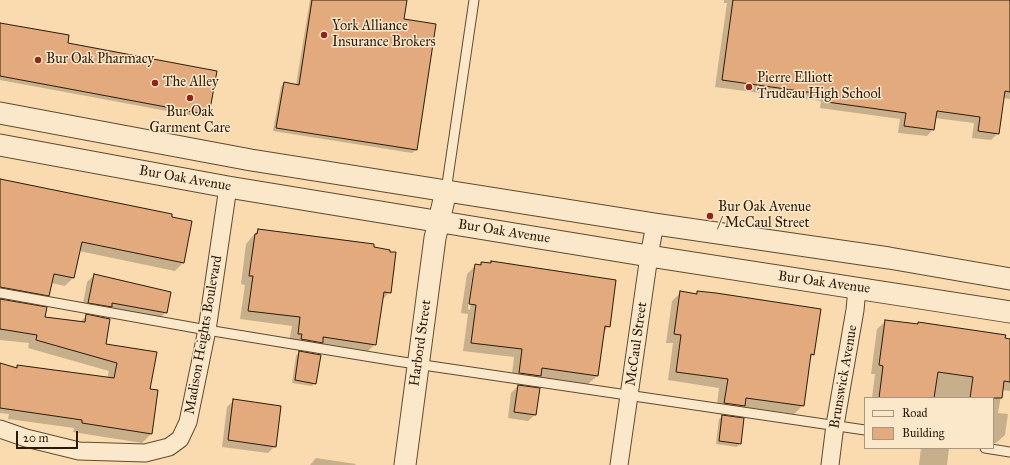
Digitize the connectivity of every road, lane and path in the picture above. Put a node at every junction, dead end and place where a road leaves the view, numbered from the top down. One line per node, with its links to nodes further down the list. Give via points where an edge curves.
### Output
1 (474, 0): 5 (lane)
2 (0, 113): 5 (street, via 250,160)
3 (0, 145): 4 (street, Bur Oak Avenue)
4 (228, 187): 6 (street, Bur Oak Avenue); 13 (street, Madison Heights Boulevard)
5 (446, 191): 6 (street, Harbord Street); 7 (street)
6 (439, 221): 8 (street, Bur Oak Avenue); 14 (street, Harbord Street)
7 (655, 224): 8 (street, McCaul Street); 9 (street, via 889,258)
8 (649, 256): 10 (street, Bur Oak Avenue); 15 (street, McCaul Street)
9 (1010, 279)
10 (857, 289): 12 (street, Bur Oak Avenue, via 884,291); 16 (street, Brunswick Avenue, via 856,310)
11 (0, 293): 13 (lane)
12 (1010, 312)
13 (207, 330): 14 (lane); 17 (street, Madison Heights Boulevard, via 188,422 180,439 169,447 145,453 79,451)
14 (418, 365): 15 (lane); 21 (street, Harbord Street)
15 (629, 396): 16 (lane); 22 (street, McCaul Street)
16 (836, 425): 18 (lane); 23 (street, Brunswick Avenue)
17 (0, 429)
18 (864, 430)
19 (991, 449): 20 (lane)
20 (1010, 452)
21 (405, 465)
22 (619, 465)
23 (830, 465)

